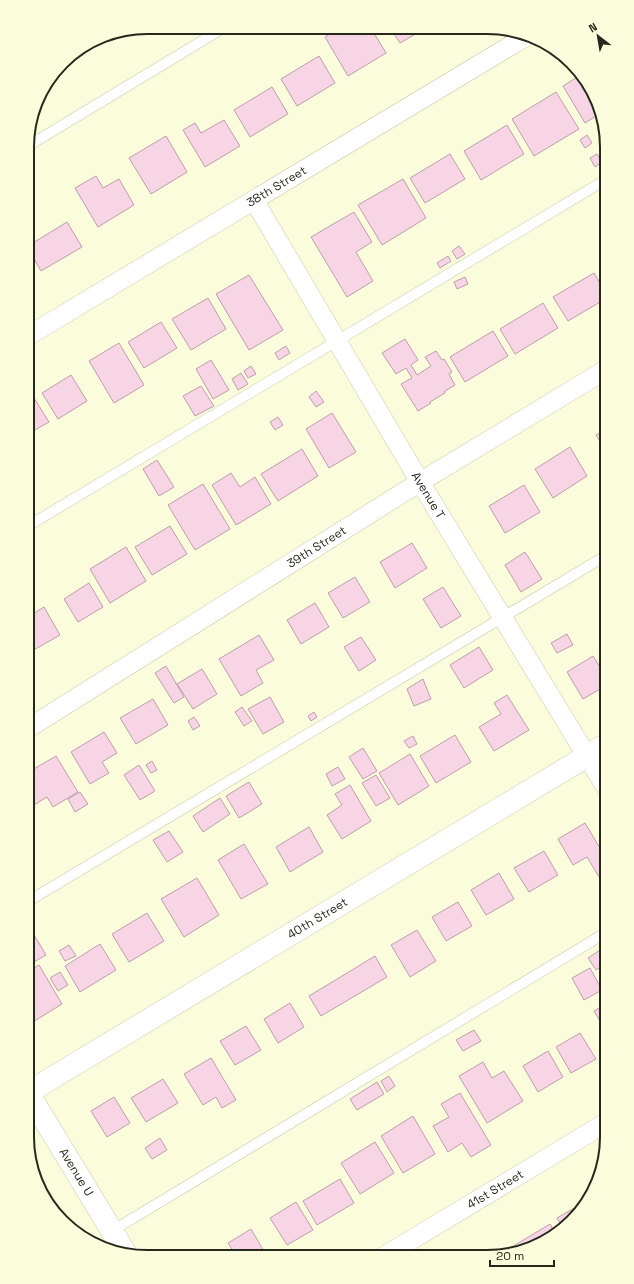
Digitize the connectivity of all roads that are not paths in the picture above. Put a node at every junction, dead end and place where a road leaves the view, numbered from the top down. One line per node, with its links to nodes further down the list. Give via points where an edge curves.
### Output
1 (215, 34): 3 (lane)
2 (521, 39): 5 (street, 38th Street)
3 (34, 142)
4 (600, 183): 7 (lane)
5 (254, 200): 6 (street, 38th Street); 7 (street, Avenue T)
6 (34, 332)
7 (337, 341): 9 (street, Avenue T); 10 (lane)
8 (600, 373): 9 (street, 39th Street)
9 (420, 482): 12 (street, Avenue T); 13 (street, 39th Street)
10 (34, 522)
11 (600, 559): 12 (lane)
12 (502, 617): 15 (street, Avenue T); 17 (lane)
13 (34, 725)
14 (600, 748): 15 (street, 40th Street)
15 (587, 756): 16 (street, Avenue T); 19 (street, 40th Street)
16 (600, 777)
17 (34, 898)
18 (600, 936): 22 (lane)
19 (34, 1088)
20 (34, 1103): 22 (street, Avenue U)
21 (600, 1126): 24 (street, 41st Street)
22 (112, 1231): 23 (street, Avenue U)
23 (122, 1247)
24 (395, 1250)

